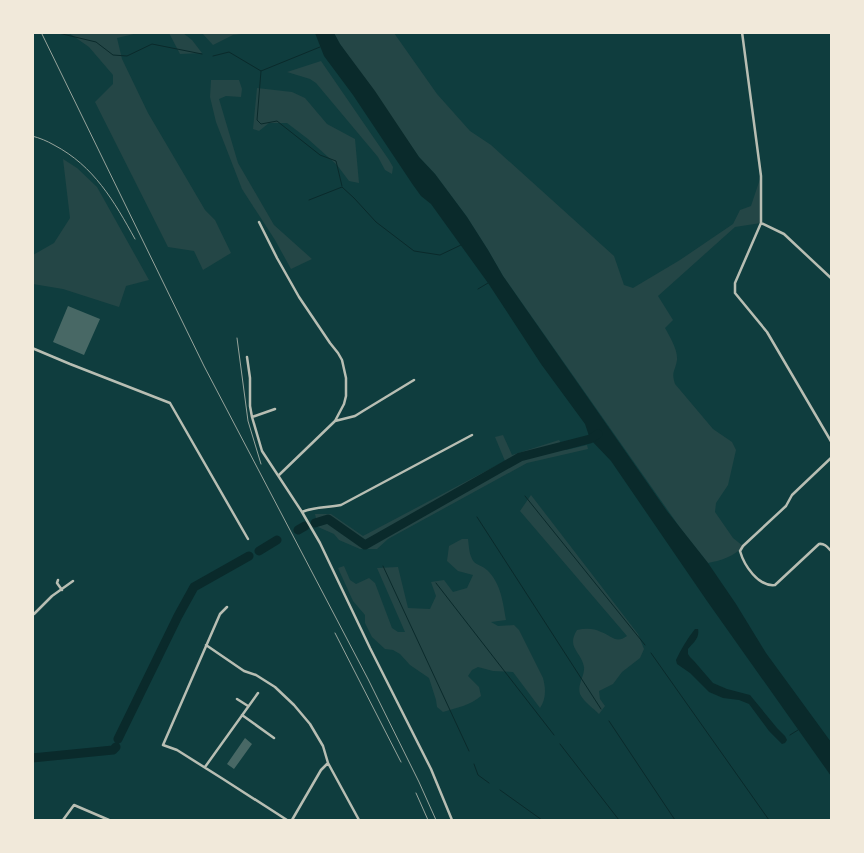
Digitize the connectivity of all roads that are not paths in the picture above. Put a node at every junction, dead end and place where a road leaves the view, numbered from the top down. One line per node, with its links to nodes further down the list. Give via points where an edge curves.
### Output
1 (742, 32): 3 (street, via 761,176)
2 (259, 222): 10 (street, via 299,297 342,360 346,396)
3 (761, 223): 4 (street, via 784,234); 12 (street, via 735,283 735,293 767,332)
4 (832, 279)
5 (32, 348): 16 (street, via 170,403)
6 (247, 357): 9 (street)
7 (414, 380): 10 (street, via 354,416)
8 (275, 409): 9 (street)
9 (252, 417): 14 (street, via 262,451)
10 (335, 421): 14 (street)
11 (472, 435): 15 (street, via 341,505)
12 (832, 443)
13 (832, 457): 17 (street, via 740,551 749,570 770,586 775,586 820,544)
14 (278, 475): 15 (street)
15 (302, 512): 36 (street, via 431,770)
16 (248, 539)
17 (832, 552)
18 (58, 580): 20 (street)
19 (74, 581): 20 (street)
20 (62, 590): 22 (street)
21 (227, 607): 23 (street, via 220,614)
22 (33, 615)
23 (206, 645): 29 (street, via 244,671 275,686 310,724 323,746); 30 (street, via 163,745)
24 (258, 692): 26 (street)
25 (237, 699): 26 (street)
26 (248, 706): 27 (street)
27 (242, 715): 28 (street); 30 (street)
28 (274, 738)
29 (328, 764): 34 (street, via 317,776); 35 (street)
30 (205, 767): 33 (street)
31 (63, 820): 32 (street, via 74,805)
32 (109, 820)
33 (287, 820)
34 (292, 820)
35 (359, 820)
36 (452, 820)

